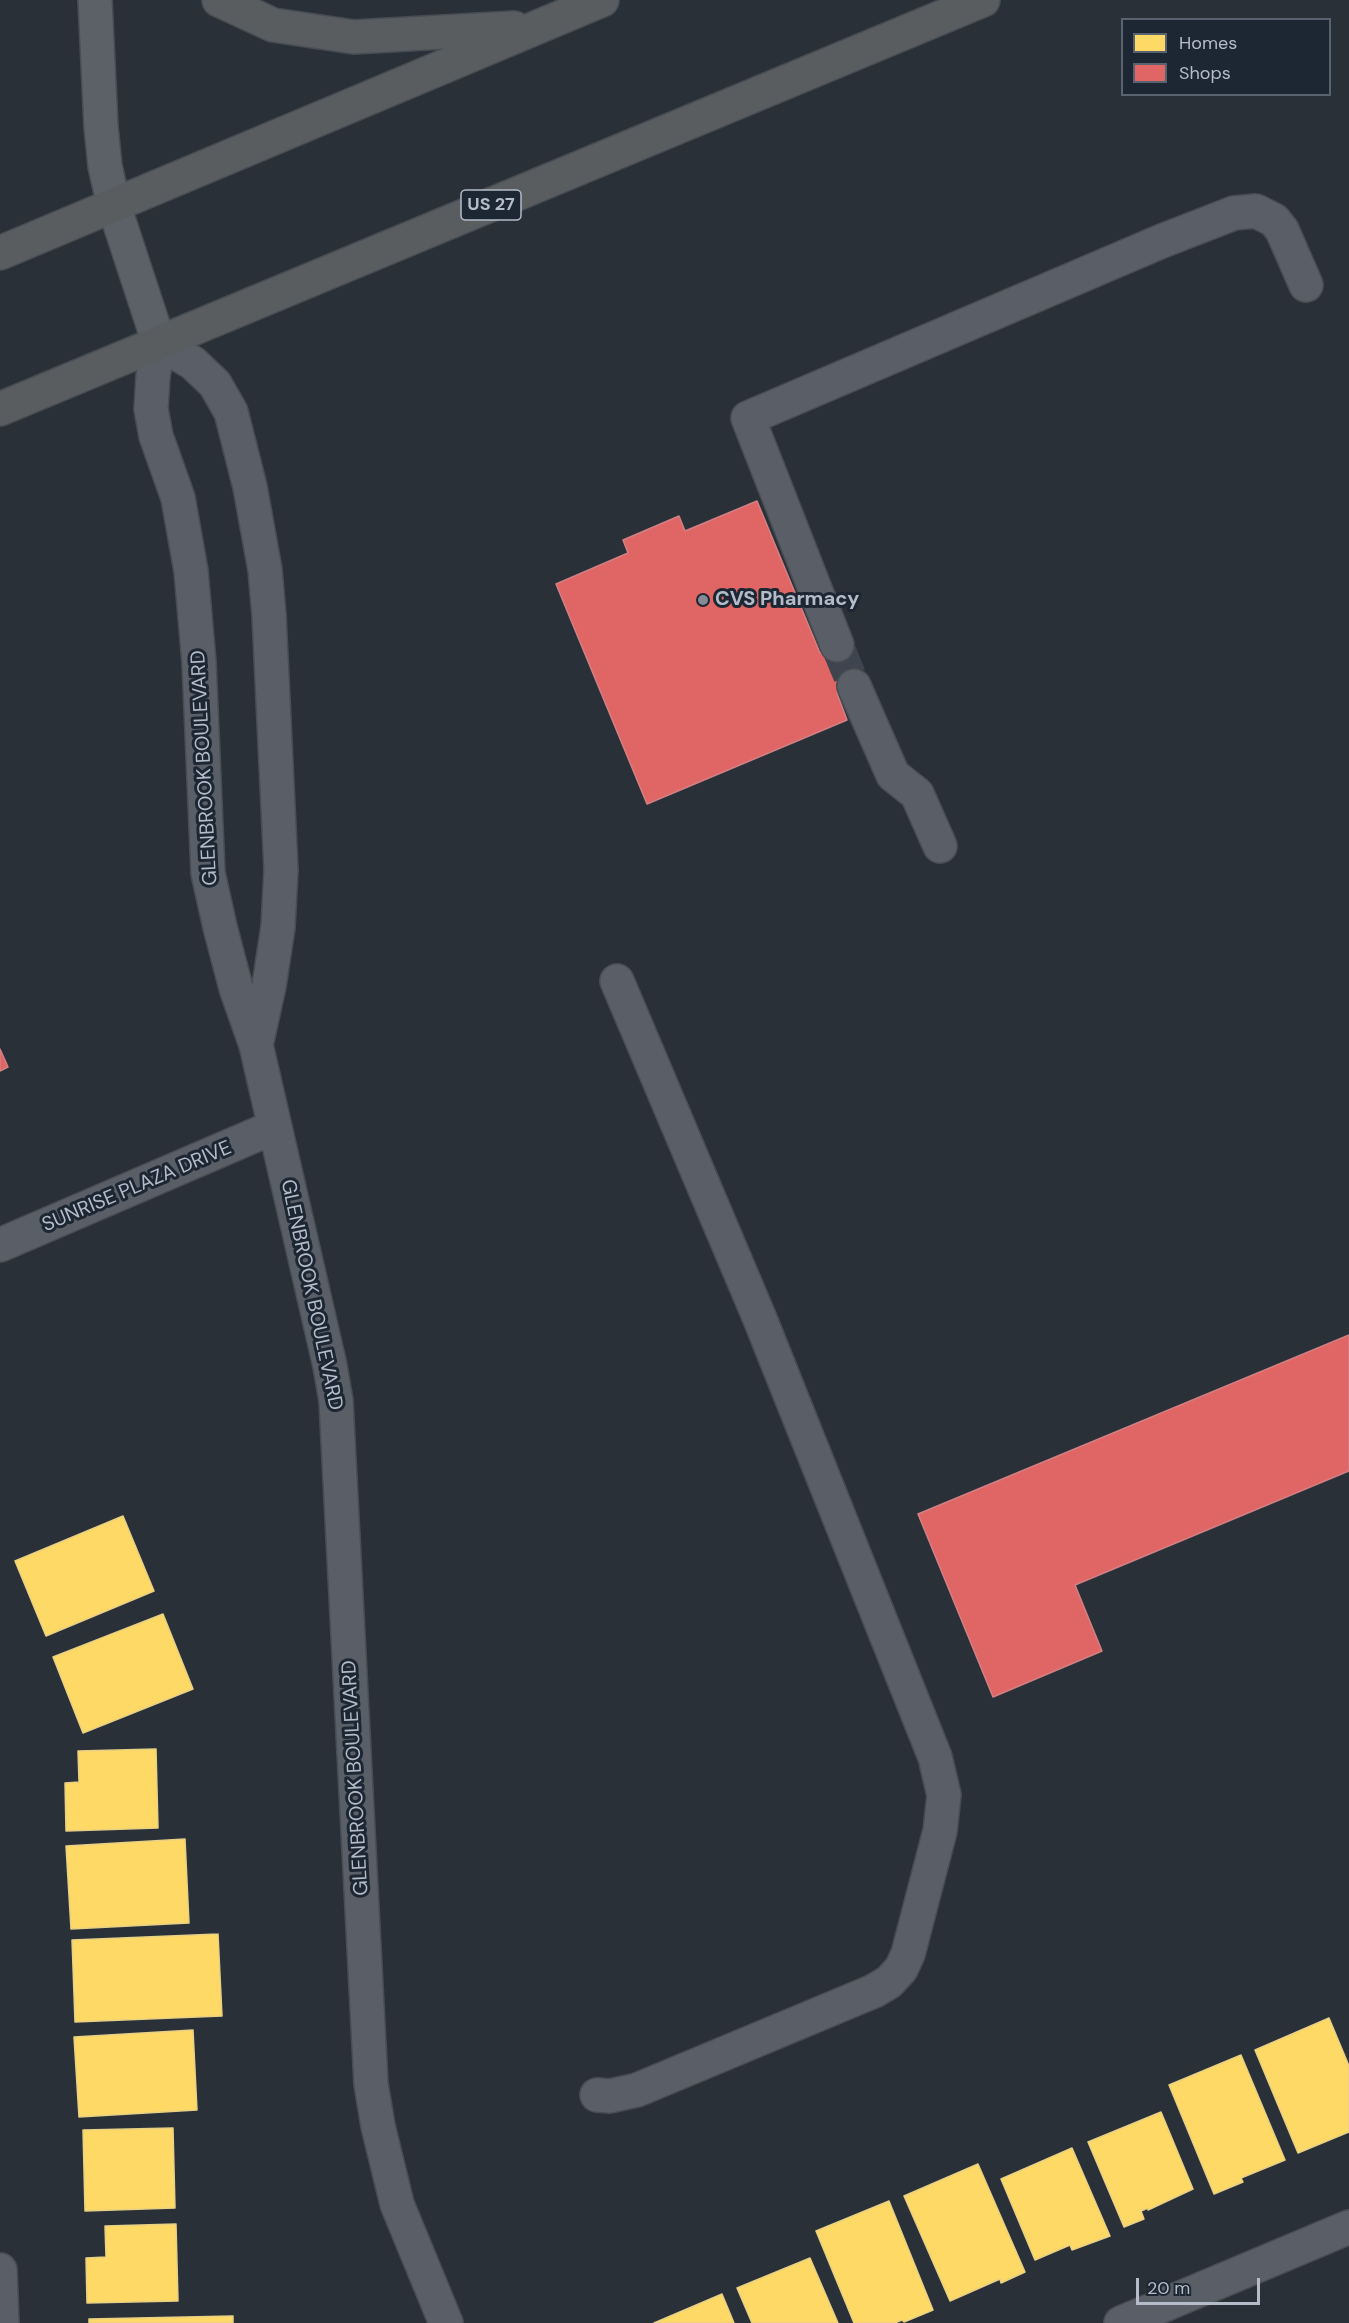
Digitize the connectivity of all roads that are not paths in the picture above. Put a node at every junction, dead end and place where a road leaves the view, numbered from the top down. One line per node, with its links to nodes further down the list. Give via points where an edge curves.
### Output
1 (95, 0): 6 (main road, via 100,127)
2 (219, 0): 5 (highway, via 273,25 354,37)
3 (602, 0): 5 (highway)
4 (982, 0): 9 (highway, US 27)
5 (537, 27): 6 (highway)
6 (114, 206): 7 (highway); 9 (main road)
7 (0, 253)
8 (1306, 285): 11 (street, via 1274,220 1256,211 1234,213 748,418)
9 (159, 343): 10 (highway, US 27); 15 (street, GLENBROOK BOULEVARD, via 151,409 156,436 178,498 191,571 208,873 234,978); 15 (street, via 193,363 215,384 231,412 265,570 281,870 270,986)
10 (0, 409)
11 (837, 645)
12 (854, 686): 13 (street, via 893,775 917,794)
13 (940, 846)
14 (617, 981): 18 (street, via 764,1329 935,1757 944,1795 940,1831 908,1954 889,1982 636,2090)
15 (256, 1045): 16 (street, GLENBROOK BOULEVARD)
16 (274, 1127): 17 (street, SUNRISE PLAZA DRIVE); 22 (street, GLENBROOK BOULEVARD, via 336,1401 371,2084 397,2204)
17 (0, 1245)
18 (597, 2095)
19 (1349, 2228): 23 (street)
20 (0, 2270): 21 (street)
21 (2, 2323)
22 (446, 2323)
23 (1121, 2323)

